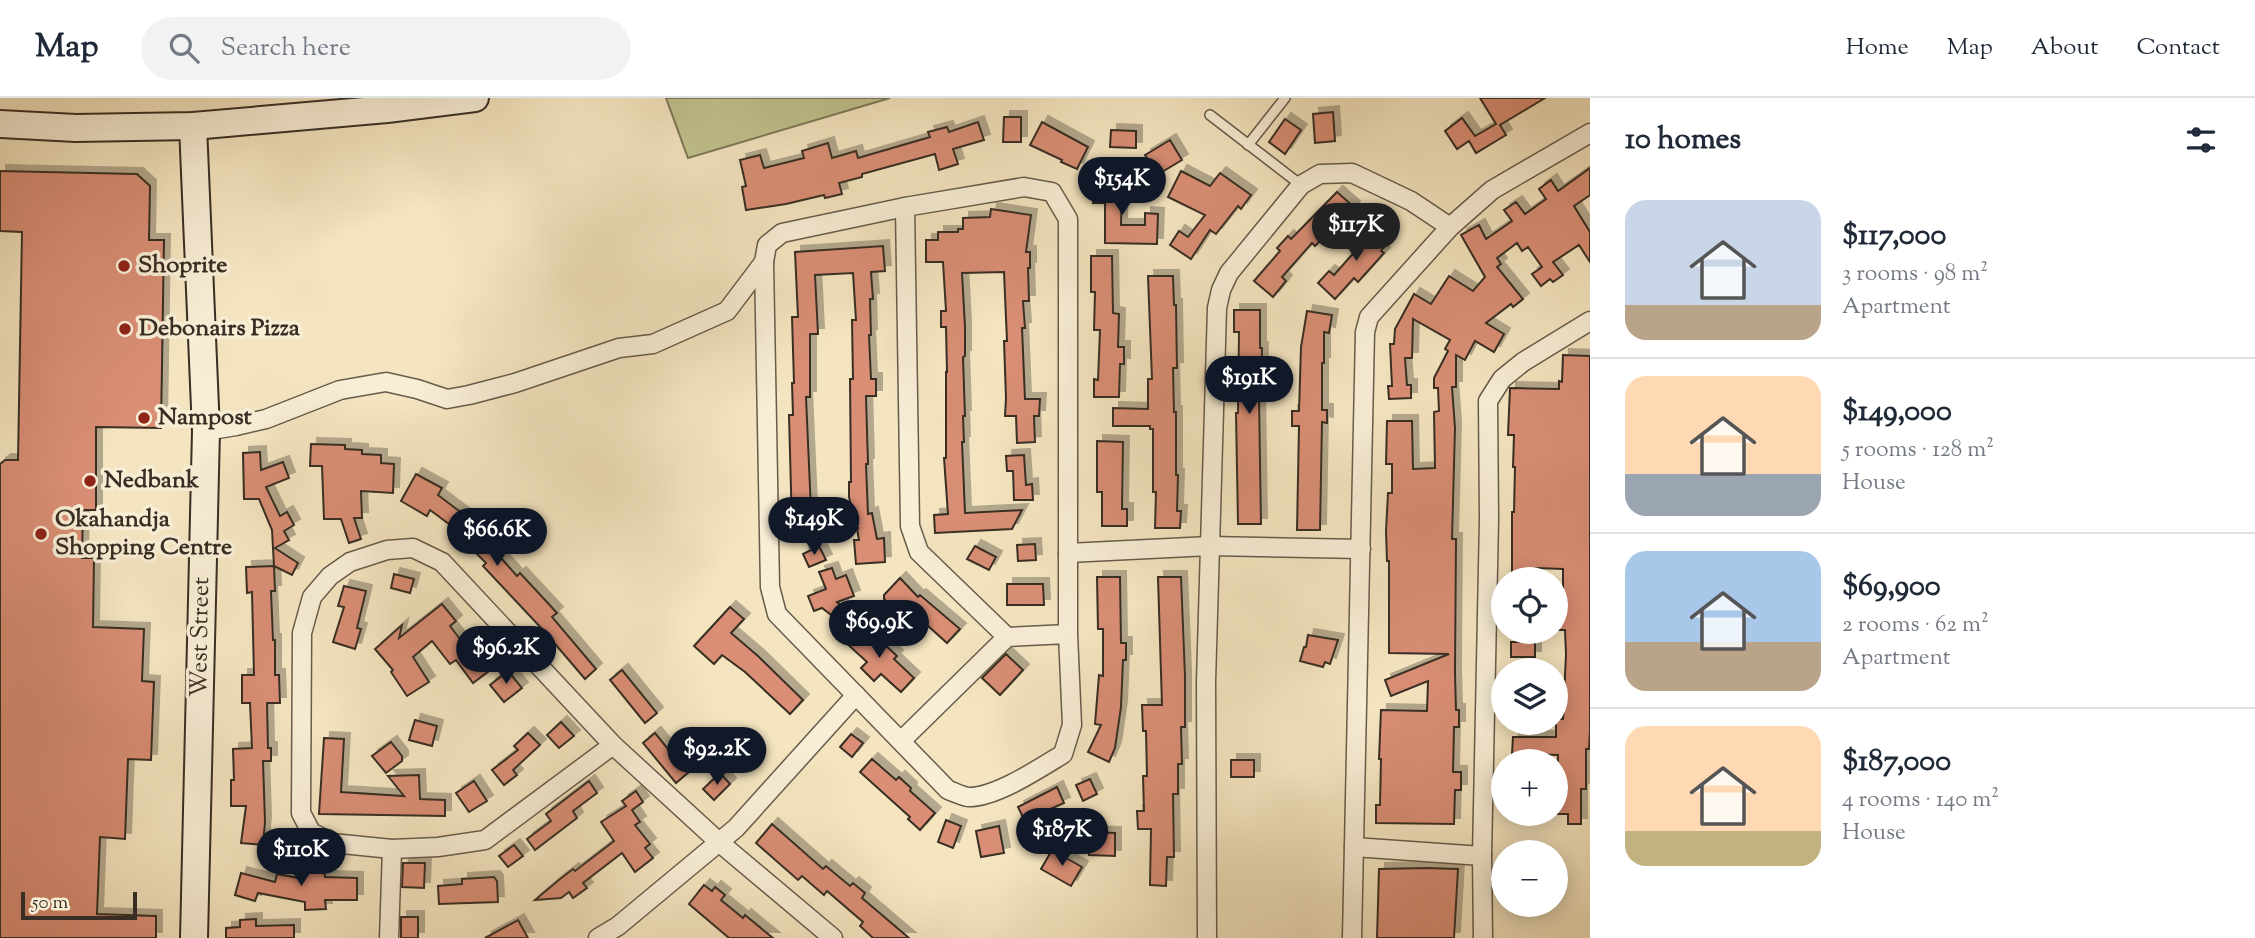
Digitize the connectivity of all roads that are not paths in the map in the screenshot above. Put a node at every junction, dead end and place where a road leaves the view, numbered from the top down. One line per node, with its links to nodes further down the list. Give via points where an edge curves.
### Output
1 (475, 98): 5 (street)
2 (1285, 98): 7 (lane)
3 (1210, 115): 7 (lane)
4 (0, 124): 5 (street)
5 (193, 126): 13 (street, West Street)
6 (1590, 133): 10 (street, via 1492,190)
7 (1248, 145): 8 (lane)
8 (1301, 185): 10 (street, via 1320,174 1352,173); 14 (street, via 1229,273 1221,290)
9 (905, 207): 11 (street, via 782,233 767,245); 16 (street, via 1024,187 1052,192 1068,219); 18 (street, via 909,526 919,552)
10 (1450, 227): 15 (street, via 1369,317)
11 (764, 262): 13 (street, via 727,311 653,344 619,348 469,395 447,399 386,382 340,390 266,419); 19 (street, via 771,587 777,614)
12 (1590, 321): 25 (street, via 1513,370 1488,401)
13 (206, 430): 27 (street, West Street)
14 (1210, 546): 15 (street); 16 (street); 31 (street)
15 (1361, 549): 23 (street)
16 (1068, 552): 17 (street)
17 (1068, 634): 18 (street); 20 (street, via 1072,725 1063,754 1024,778 967,797 948,790)
18 (1007, 637): 20 (street)
19 (856, 695): 20 (street); 22 (street)
20 (902, 740)
21 (613, 745): 22 (street); 24 (street, via 485,839); 24 (street, via 442,562 413,548 387,550 350,562 312,597 302,633 300,813 311,832 331,843)
22 (720, 843): 26 (street); 30 (street)
23 (1354, 847): 25 (street); 32 (street)
24 (392, 849): 28 (street)
25 (1482, 856): 33 (street)
26 (622, 932): 29 (street)
27 (194, 938)
28 (389, 938)
29 (598, 938)
30 (833, 938)
31 (1207, 938)
32 (1352, 938)
33 (1483, 938)

